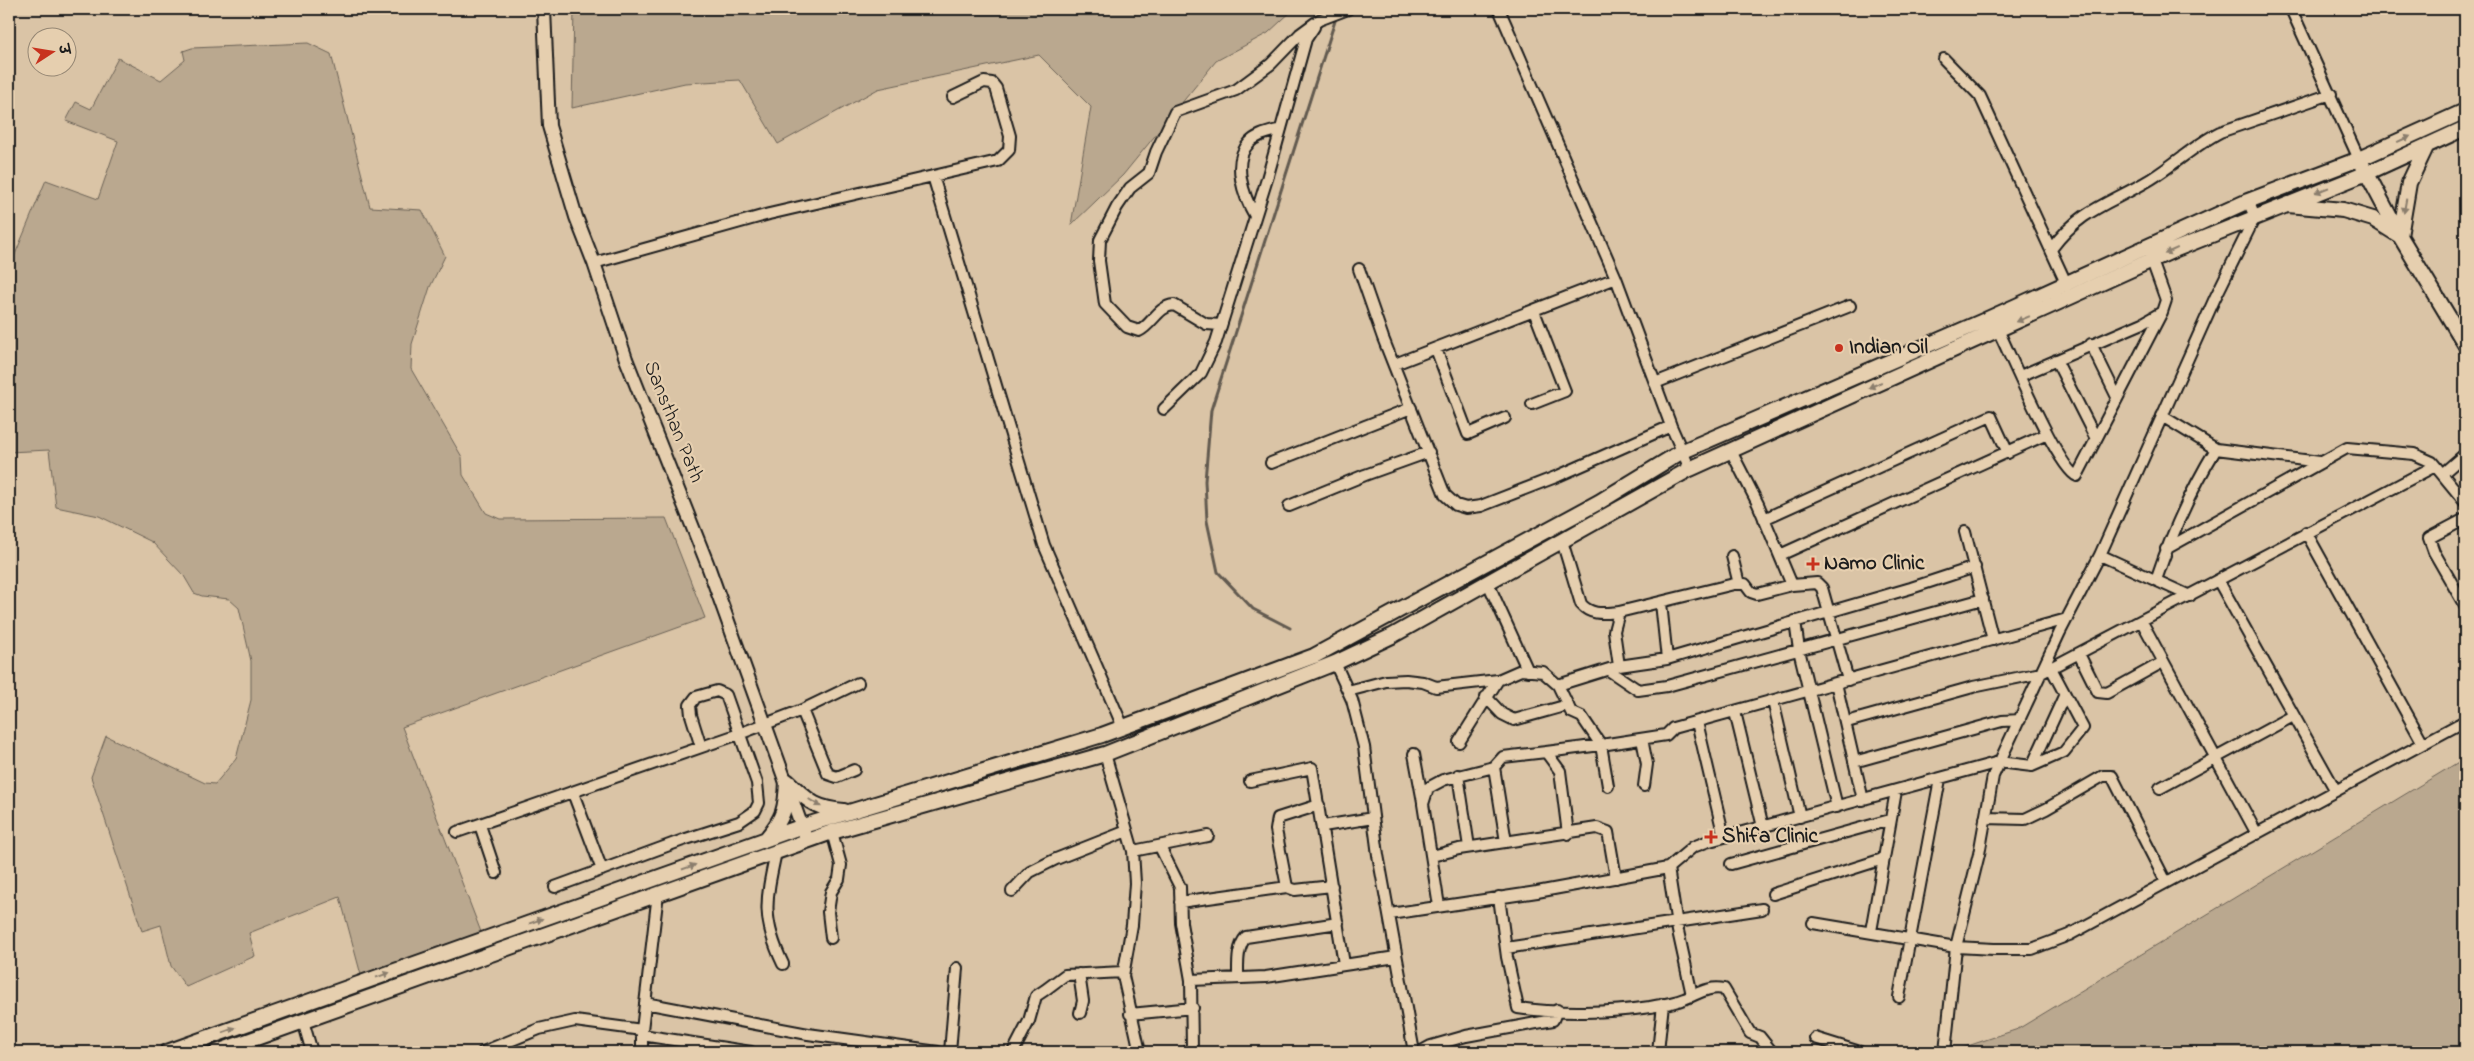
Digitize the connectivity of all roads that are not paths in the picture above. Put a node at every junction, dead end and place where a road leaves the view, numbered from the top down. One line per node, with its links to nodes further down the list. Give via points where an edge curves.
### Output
1 (544, 9): 23 (street, Sansthan Path, via 549,126 576,217)
2 (1348, 9): 5 (street)
3 (1499, 9): 25 (street)
4 (2291, 9): 7 (street)
5 (1319, 20): 11 (street, via 1306,39); 30 (street, via 1300,34 1271,64 1236,90 1175,112 1149,173 1130,188 1100,240 1099,261 1105,304 1127,327 1139,331 1164,307 1174,305 1206,324)
6 (1944, 59): 21 (street, via 1980,96)
7 (2331, 94): 13 (street); 21 (street, via 2204,140 2151,179 2077,219)
8 (953, 97): 15 (street, via 984,82 992,83 1010,136 1009,150 998,161)
9 (2465, 111): 13 (main road, one-way to 9)
10 (2465, 128): 12 (main road)
11 (1281, 129): 18 (street); 18 (street, via 1250,142 1244,152 1242,186 1245,200)
12 (2427, 146): 14 (main road); 20 (main road, one-way to 20, via 2409,183)
13 (2359, 159): 14 (main road); 16 (main road)
14 (2367, 173): 17 (main road, one-way to 17); 20 (main road)
15 (933, 176): 23 (street, via 769,214); 114 (street, via 1044,545)
16 (2248, 202): 19 (street); 26 (main road)
17 (2284, 204): 19 (main road); 20 (main road, via 2343,210 2373,219)
18 (1255, 216): 30 (street)
19 (2255, 217): 22 (main road, one-way to 22); 43 (street)
20 (2400, 236): 33 (main road)
21 (2052, 248): 26 (street)
22 (2152, 261): 29 (street, via 2166,300); 31 (main road, one-way to 31)
23 (594, 263): 113 (street, Sansthan Path, via 626,359 707,563)
24 (1359, 269): 36 (street)
25 (1616, 278): 28 (street); 38 (street)
26 (2066, 283): 51 (main road)
27 (1850, 306): 38 (street)
28 (1534, 311): 34 (street); 40 (street, via 1564,391)
29 (2162, 312): 32 (street, via 2144,323); 39 (street)
30 (1221, 325): 42 (street, via 1201,373)
31 (1998, 330): 37 (street); 49 (main road, one-way to 49)
32 (2090, 344): 35 (street); 39 (street)
33 (2465, 344)
34 (1436, 349): 36 (street); 44 (street, via 1468,434)
35 (2056, 360): 37 (street); 47 (street)
36 (1395, 364): 41 (street)
37 (2020, 376): 46 (street)
38 (1655, 383): 45 (street)
39 (2117, 397): 47 (street)
40 (1532, 404)
41 (1411, 408): 50 (street); 55 (street)
42 (1164, 409)
43 (2162, 416): 48 (street); 68 (street)
44 (1505, 418)
45 (1671, 426): 50 (street, via 1558,476 1481,506 1466,508 1456,505 1445,495); 51 (street)
46 (2048, 434): 47 (street, via 2068,470 2077,476); 52 (street)
47 (2096, 440)
48 (2216, 449): 54 (street); 66 (street)
49 (1730, 451): 57 (main road); 62 (street)
50 (1429, 452): 60 (street)
51 (1681, 452): 57 (street); 114 (main road, via 1599,502 1314,656)
52 (2008, 453): 62 (street, via 1991,416); 67 (street)
53 (2465, 454): 58 (street)
54 (2321, 462): 56 (street, via 2347,448 2414,454); 66 (street)
55 (1271, 463)
56 (2435, 466): 58 (street); 64 (street)
57 (1690, 469): 65 (main road)
58 (2442, 474): 59 (street)
59 (2465, 502)
60 (1289, 506)
61 (2465, 518): 79 (street, via 2429,538)
62 (1764, 519): 67 (street)
63 (1965, 532): 70 (street)
64 (2306, 532): 72 (street); 118 (street)
65 (1562, 542): 73 (main road); 81 (street, via 1581,604 1594,613)
66 (2166, 549): 71 (street)
67 (1780, 555): 75 (street)
68 (2100, 555): 71 (street); 82 (street)
69 (1732, 556): 74 (street)
70 (1975, 567): 77 (street); 80 (street)
71 (2156, 580): 76 (street)
72 (2218, 580): 76 (street); 108 (street)
73 (1488, 583): 91 (main road); 93 (street)
74 (1739, 584): 75 (street, via 1757,594); 78 (street)
75 (1792, 585): 80 (street, via 1817,583)
76 (2190, 596): 84 (street)
77 (1983, 599): 85 (street); 86 (street)
78 (1661, 603): 81 (street); 89 (street)
79 (2465, 606)
80 (1830, 611): 83 (street); 85 (street)
81 (1619, 612): 92 (street, via 1614,631)
82 (2067, 619): 86 (street); 94 (street)
83 (1795, 621): 87 (street); 89 (street)
84 (2142, 622): 88 (street); 90 (street)
85 (1837, 640): 87 (street); 96 (street)
86 (1993, 640): 96 (street)
87 (1799, 650): 92 (street, via 1667,686 1638,690); 101 (street)
88 (2079, 654): 90 (street, via 2098,692 2107,693); 94 (street)
89 (1667, 659): 92 (street)
90 (2163, 662): 124 (street)
91 (1335, 663): 100 (street); 122 (main road)
92 (1614, 668): 99 (street)
93 (1528, 671): 95 (street, via 1521,670); 99 (street, via 1543,672)
94 (2046, 671): 102 (street); 109 (street); 112 (street, via 1973,687)
95 (1498, 680): 100 (street, via 1452,687 1406,680 1386,681); 103 (street)
96 (1848, 680): 98 (street)
97 (858, 682): 106 (street)
98 (1836, 683): 101 (street); 112 (street)
99 (1558, 685): 105 (street)
100 (1348, 691): 146 (street, via 1364,747)
101 (1809, 691): 104 (street); 143 (street)
102 (2064, 694): 127 (street); 127 (street, via 2083,728 2064,752)
103 (1486, 697): 105 (street, via 1502,714 1514,720); 117 (street)
104 (1773, 702): 107 (street); 145 (street)
105 (1568, 705): 119 (street, via 1571,712 1582,717)
106 (802, 710): 113 (street); 129 (street, via 828,774 837,777)
107 (1735, 712): 111 (street); 152 (street)
108 (2293, 716): 124 (street); 138 (street)
109 (2020, 720): 125 (street, via 2002,721); 126 (street)
110 (2465, 721): 118 (street)
111 (1697, 722): 116 (street, via 1673,728 1666,735); 159 (street)
112 (1847, 722): 125 (street)
113 (765, 724): 115 (street); 132 (street, Sansthan Path)
114 (1123, 727): 144 (main road)
115 (739, 734): 120 (street); 120 (street, via 726,696 718,691 696,697 690,705); 171 (street, via 757,783 759,803 755,811 739,822)
116 (1642, 739): 119 (street); 135 (street, via 1647,764)
117 (1459, 742)
118 (2423, 744): 138 (street)
119 (1601, 745): 121 (street); 134 (street)
120 (700, 747): 139 (street)
121 (1546, 752): 128 (street, via 1503,757); 156 (street, via 1560,771)
122 (1105, 754): 153 (street); 155 (main road)
123 (1414, 754): 141 (street)
124 (2216, 758): 136 (street); 157 (street)
125 (1854, 762): 140 (street)
126 (1999, 762): 127 (street); 131 (street); 147 (street)
127 (2032, 766)
128 (1494, 767): 130 (street); 162 (street)
129 (854, 770)
130 (1458, 775): 141 (street, via 1428,788); 164 (street)
131 (1940, 779): 137 (street); 191 (street)
132 (787, 781): 144 (main road, one-way to 144, via 823,808); 150 (street, Sansthan Path); 160 (main road, via 781,822)
133 (1250, 782): 142 (street, via 1312,768)
134 (1608, 786)
135 (1644, 786)
136 (2160, 788)
137 (1896, 791): 140 (street); 148 (street)
138 (2336, 791): 157 (street)
139 (573, 793): 149 (street); 171 (street)
140 (1863, 800): 143 (street)
141 (1423, 804): 167 (street)
142 (1319, 805): 151 (street); 177 (street, via 1278,818 1276,830)
143 (1837, 807): 145 (street)
144 (849, 811): 150 (main road)
145 (1800, 817): 152 (street)
146 (1373, 818): 151 (street); 185 (street)
147 (1985, 818): 174 (street, via 2025,818 2046,810 2103,776 2112,776); 192 (street)
148 (1890, 820): 168 (street); 169 (street)
149 (480, 825): 154 (street); 172 (street)
150 (803, 826): 160 (main road); 161 (street, Sansthan Path)
151 (1323, 826): 175 (street)
152 (1763, 827): 159 (street)
153 (1127, 831): 165 (street); 178 (street, via 1056,858 1030,872)
154 (457, 832)
155 (832, 832): 161 (main road); 190 (street, via 841,865 828,912)
156 (1568, 834): 162 (street); 173 (street, via 1597,828 1608,832)
157 (2257, 834): 174 (street)
158 (1208, 836): 163 (street)
159 (1724, 837): 170 (street, via 1693,847)
160 (766, 839): 213 (main road, one-way to 160)
161 (807, 841): 166 (main road)
162 (1506, 842): 164 (street)
163 (1160, 847): 165 (street); 182 (street, via 1180,887)
164 (1469, 848): 167 (street)
165 (1133, 851): 198 (street, via 1132,925)
166 (776, 852): 179 (main road); 195 (street, via 766,914 771,937)
167 (1432, 856): 183 (street)
168 (1883, 859): 180 (street); 189 (street)
169 (1731, 864)
170 (1668, 868): 173 (street); 186 (street)
171 (602, 870): 176 (street)
172 (496, 872)
173 (1616, 878): 181 (street)
174 (2166, 882): 192 (street, via 2069,935 2032,949)
175 (1332, 886): 177 (street, via 1295,890); 187 (street)
176 (555, 887)
177 (1286, 887): 182 (street)
178 (1012, 891)
179 (658, 893): 204 (street); 210 (main road)
180 (1772, 894)
181 (1498, 897): 183 (street); 193 (street)
182 (1180, 902): 201 (street)
183 (1439, 906): 185 (street)
184 (1762, 908): 186 (street)
185 (1390, 914): 194 (street)
186 (1677, 922): 193 (street); 202 (street)
187 (1338, 923): 196 (street); 200 (street, via 1246,936 1239,952)
188 (1813, 923): 189 (street)
189 (1871, 931): 191 (street)
190 (831, 938)
191 (1911, 939): 192 (street); 203 (street)
192 (1956, 947): 229 (street)
193 (1506, 948): 207 (street, via 1518,1008)
194 (1396, 956): 196 (street); 224 (street)
195 (783, 964)
196 (1344, 964): 200 (street, via 1266,977)
197 (957, 968): 220 (street)
198 (1123, 972): 199 (street); 209 (street)
199 (1079, 974): 208 (street, via 1083,1001); 221 (street, via 1065,975 1036,996 1029,1021)
200 (1238, 976): 201 (street)
201 (1191, 980): 206 (street)
202 (1692, 995): 205 (street); 227 (street, via 1714,987 1724,989 1750,1033 1760,1037)
203 (1899, 997)
204 (645, 1004): 211 (street); 219 (street, via 808,1034)
205 (1663, 1004): 207 (street, via 1602,1010); 226 (street)
206 (1193, 1008): 209 (street); 223 (street, via 1192,1048)
207 (1557, 1010): 225 (street, via 1554,1020 1466,1036)
208 (1080, 1013)
209 (1130, 1014): 222 (street)
210 (303, 1021): 214 (main road); 215 (street)
211 (642, 1032): 216 (street, via 575,1021 539,1029); 217 (street); 218 (street)
212 (1815, 1038): 228 (street)
213 (167, 1052)
214 (218, 1052)
215 (312, 1052)
216 (483, 1052)
217 (642, 1052)
218 (751, 1052)
219 (938, 1052)
220 (950, 1052)
221 (1013, 1052)
222 (1140, 1052)
223 (1187, 1052)
224 (1414, 1052)
225 (1420, 1052)
226 (1658, 1052)
227 (1772, 1052)
228 (1860, 1052)
229 (1945, 1052)

